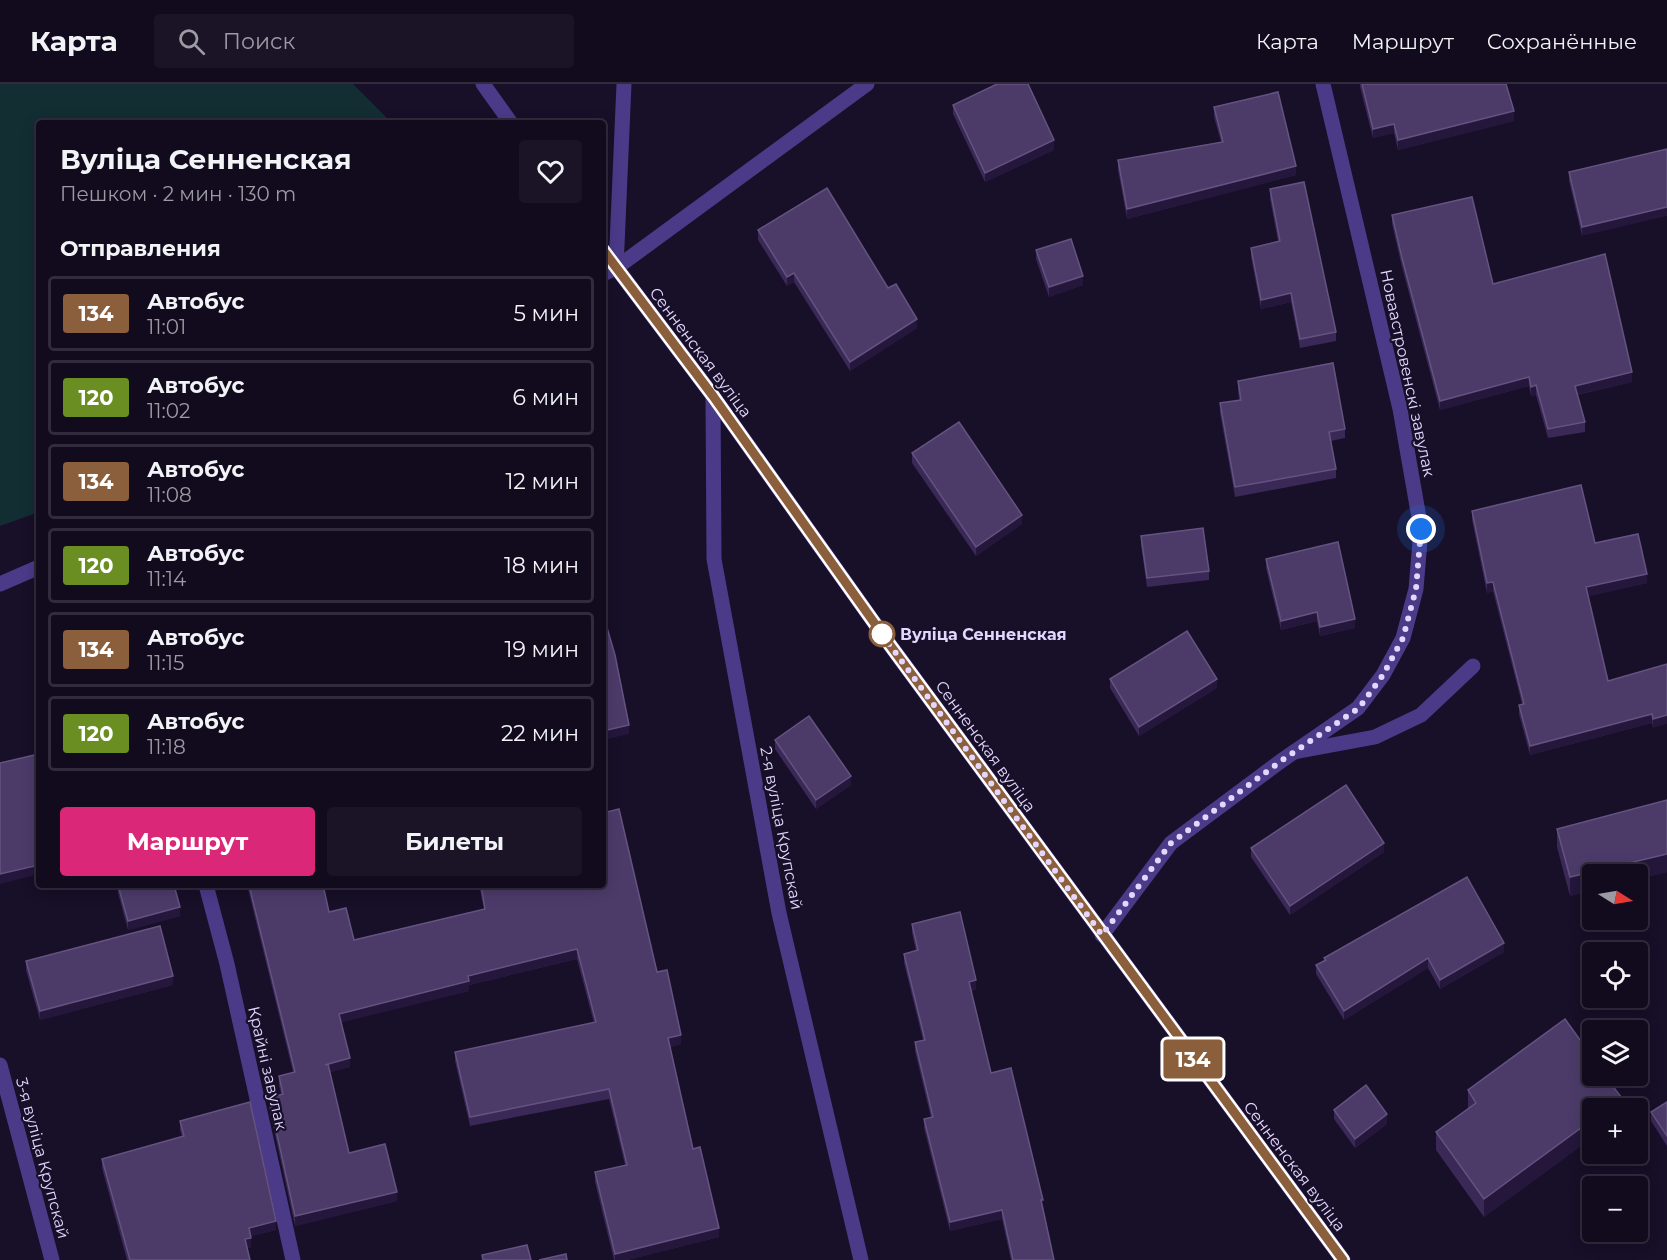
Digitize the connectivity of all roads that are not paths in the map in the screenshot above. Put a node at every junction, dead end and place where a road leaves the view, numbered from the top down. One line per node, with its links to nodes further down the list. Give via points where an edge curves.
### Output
1 (483, 84): 5 (street)
2 (624, 84): 6 (street)
3 (867, 84): 6 (street)
4 (1323, 84): 11 (street, Новаастровенскі завулак, via 1400,409 1421,529 1416,589 1403,638 1383,675 1359,708)
5 (509, 120)
6 (609, 271): 7 (street, Сенненская вуліца)
7 (713, 396): 13 (street, Сенненская вуліца); 17 (street, 2-я вуліца Крупскай, via 714,559 779,913)
8 (36, 568): 9 (street)
9 (0, 584)
10 (1473, 666): 11 (street, via 1421,715 1375,737)
11 (1294, 752): 13 (street, Новаастровенскі завулак, via 1171,843)
12 (207, 888): 16 (street, Крайні завулак)
13 (1102, 935): 18 (street, Сенненская вуліца)
14 (0, 1065): 15 (street, 3-я вуліца Крупскай)
15 (52, 1260)
16 (293, 1260)
17 (861, 1260)
18 (1343, 1260)

